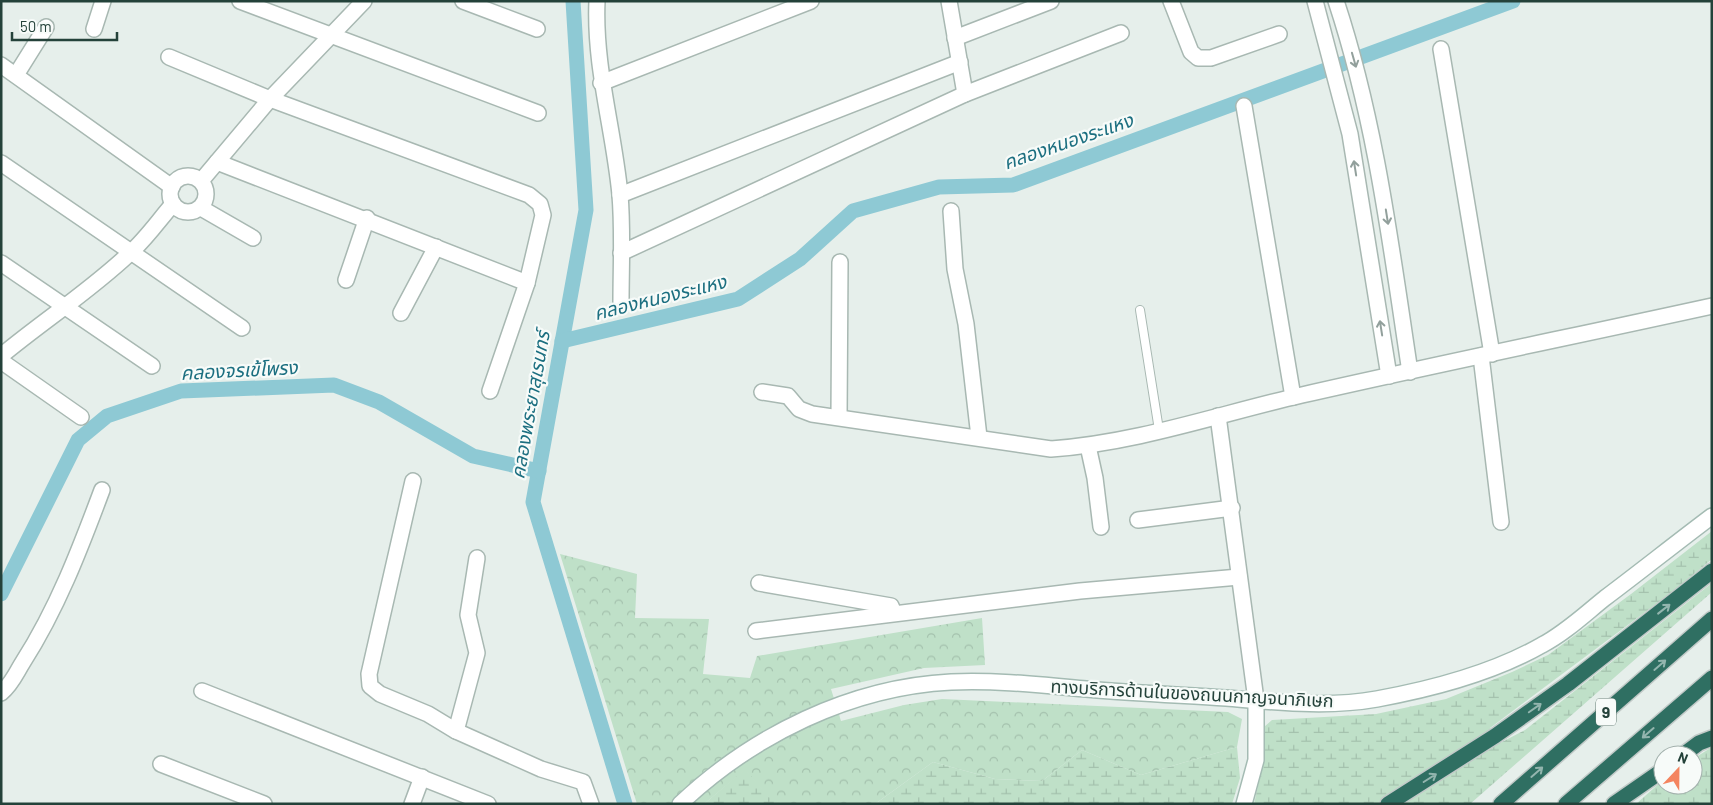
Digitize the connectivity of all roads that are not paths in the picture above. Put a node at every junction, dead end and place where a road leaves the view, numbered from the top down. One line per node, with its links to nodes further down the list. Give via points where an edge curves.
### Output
1 (103, 1): 14 (street)
2 (240, 1): 18 (street)
3 (364, 1): 18 (street)
4 (463, 1): 15 (street)
5 (596, 1): 25 (street)
6 (811, 1): 25 (street)
7 (949, 1): 19 (street)
8 (1051, 1): 19 (street)
9 (1171, 1): 17 (street, via 1191,52 1198,58 1210,58)
10 (1315, 1): 12 (street)
11 (1338, 8): 12 (street); 30 (street, one-way to 30, via 1361,83)
12 (1321, 20): 31 (street)
13 (46, 27): 24 (street)
14 (94, 29)
15 (537, 29)
16 (1121, 32): 26 (street)
17 (1279, 34)
18 (331, 35): 27 (street); 29 (street)
19 (955, 38): 22 (street)
20 (1441, 49): 55 (street)
21 (169, 57): 27 (street)
22 (960, 62): 26 (street); 36 (street)
23 (1, 65): 24 (street)
24 (16, 75): 35 (street)
25 (601, 83): 36 (street)
26 (965, 94): 44 (street)
27 (270, 99): 33 (street); 48 (street, via 529,195 540,204 543,215)
28 (1244, 106): 63 (street)
29 (538, 113)
30 (1370, 128): 31 (street); 59 (street, one-way to 59)
31 (1350, 134): 60 (street, one-way to 31)
32 (1, 162): 43 (street)
33 (217, 162): 34 (street); 40 (street)
34 (201, 180): 35 (street, via 181,177); 38 (street, via 207,193)
35 (172, 187): 37 (street)
36 (620, 195): 44 (street)
37 (172, 204): 38 (street, via 188,212); 43 (street)
38 (201, 208): 41 (street)
39 (952, 211): 68 (street, via 955,269 966,324)
40 (367, 218): 42 (street); 47 (street)
41 (253, 238)
42 (436, 247): 48 (street); 53 (street)
43 (131, 253): 51 (street); 54 (street)
44 (621, 253): 49 (street)
45 (840, 262): 66 (street)
46 (1, 263): 51 (street)
47 (346, 280)
48 (527, 283): 61 (street)
49 (621, 302)
50 (1712, 306): 55 (street)
51 (66, 308): 56 (street); 58 (street)
52 (1140, 310): 67 (lane)
53 (401, 313)
54 (242, 328)
55 (1486, 355): 59 (street); 75 (street)
56 (1, 356)
57 (1, 362): 64 (street)
58 (152, 366)
59 (1410, 372): 60 (street)
60 (1390, 376): 63 (street)
61 (490, 391)
62 (762, 392): 66 (street, via 788,396 799,409 812,414)
63 (1293, 397): 65 (street)
64 (81, 416)
65 (1218, 416): 67 (street); 72 (street)
66 (839, 417): 68 (street)
67 (1159, 430): 69 (street)
68 (979, 437): 69 (street, via 1052,449)
69 (1088, 446): 76 (street)
70 (413, 481): 88 (street, via 369,674 370,686)
71 (102, 490): 86 (street, via 79,553 38,638 9,686)
72 (1232, 508): 74 (street); 79 (street)
73 (1712, 516): 87 (street, ทางบริการด้านในของถนนกาญจนาภิเษก, via 1544,645 1507,663 1377,699 1326,704)
74 (1138, 520)
75 (1501, 522)
76 (1101, 527)
77 (477, 558): 88 (street, via 468,615 477,653)
78 (1712, 570): 100 (highway, one-way to 78, via 1495,736 1568,684)
79 (1239, 574): 81 (street, via 1079,584); 87 (street)
80 (759, 583): 81 (street)
81 (891, 611): 83 (street)
82 (1712, 619): 101 (highway, 9, one-way to 82)
83 (756, 631)
84 (1712, 678): 102 (highway, one-way to 102)
85 (202, 691): 92 (street)
86 (1, 693)
87 (1256, 700): 98 (street, ทางบริการด้านในของถนนกาญจนาภิเษก, via 996,681 949,682 865,697 793,725 733,760); 99 (street, via 1256,760)
88 (456, 731): 97 (street, via 541,768 583,782)
89 (1712, 738): 90 (highway)
90 (1696, 745)
91 (161, 764): 94 (street)
92 (422, 777): 95 (street); 96 (street)
93 (1653, 777): 103 (highway)
94 (264, 804)
95 (412, 804)
96 (488, 804)
97 (591, 804)
98 (680, 804)
99 (1244, 804)
100 (1388, 804)
101 (1501, 804)
102 (1566, 804)
103 (1614, 804)

